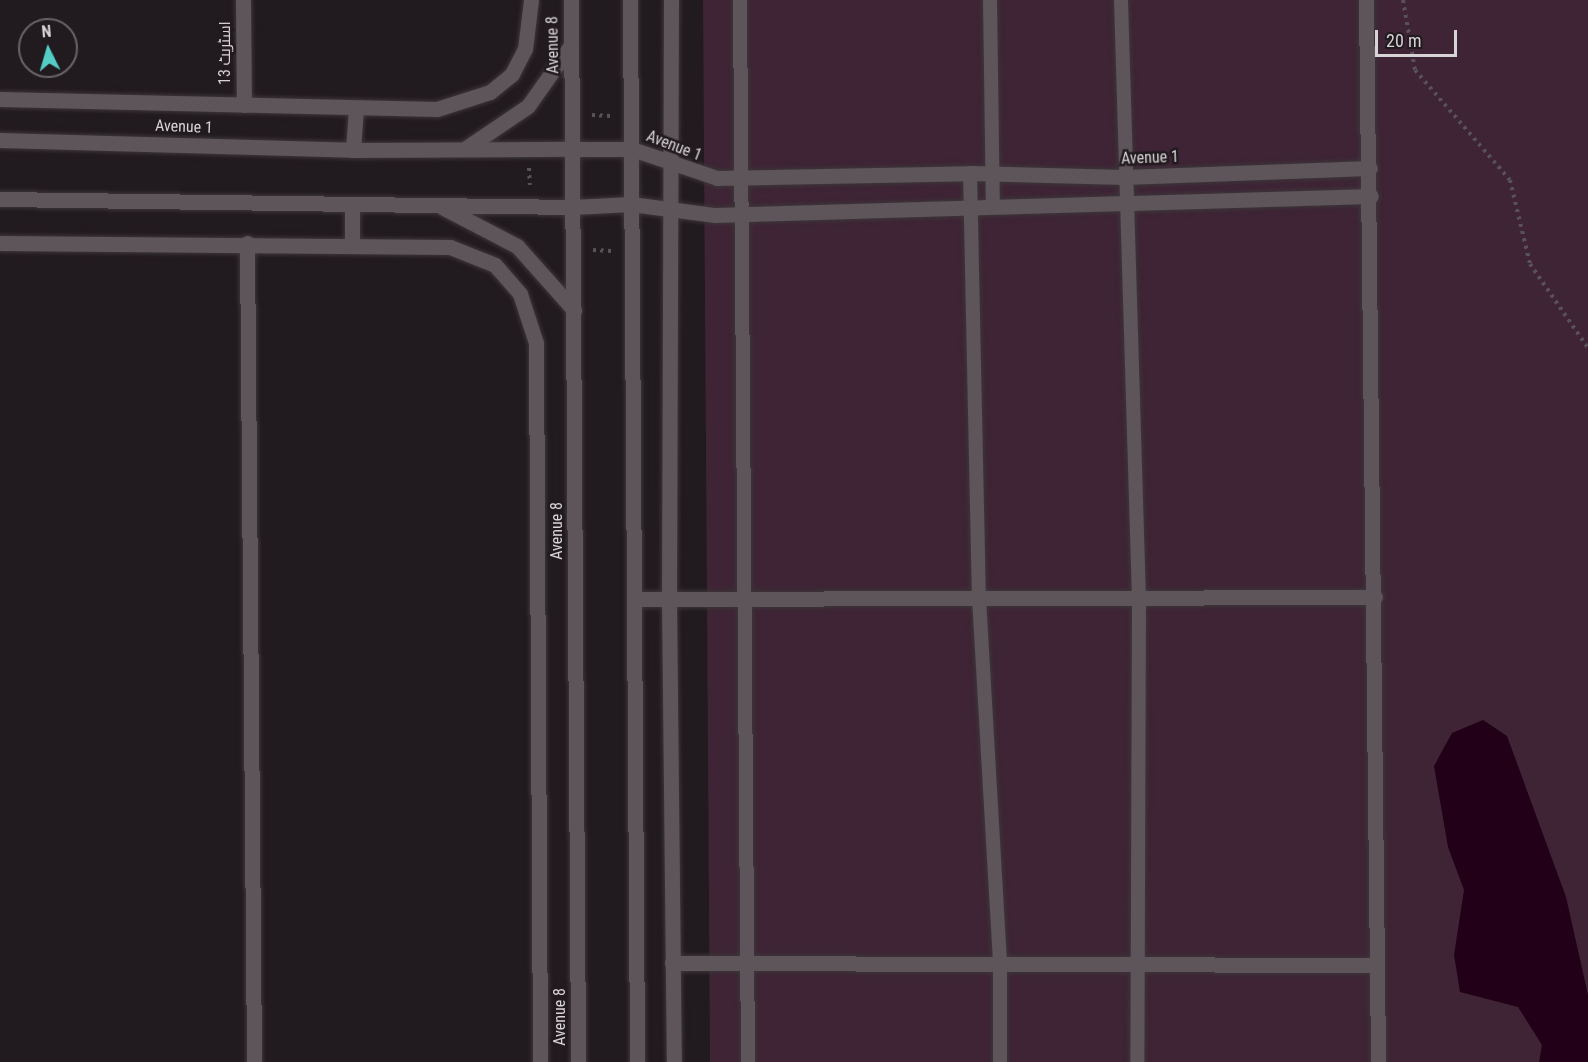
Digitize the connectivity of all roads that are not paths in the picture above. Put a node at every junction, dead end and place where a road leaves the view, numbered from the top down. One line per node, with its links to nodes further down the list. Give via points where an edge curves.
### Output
1 (243, 0): 12 (street, اسٹریٹ 13)
2 (531, 0): 13 (street, via 525,49 512,74 490,92 437,109)
3 (571, 0): 10 (street, Avenue 8)
4 (630, 0): 17 (street)
5 (671, 0): 19 (street)
6 (740, 0): 24 (lane)
7 (990, 0): 22 (lane)
8 (1121, 0): 23 (lane)
9 (1366, 0): 20 (street)
10 (571, 45): 15 (street, via 528,106); 16 (street, Avenue 8)
11 (0, 99): 12 (street)
12 (244, 105): 13 (street)
13 (356, 108): 18 (street)
14 (0, 140): 18 (street, Avenue 1)
15 (466, 148): 16 (street, Avenue 1); 18 (street, Avenue 1)
16 (574, 149): 17 (street, Avenue 1); 33 (street, Avenue 8)
17 (632, 149): 19 (street, Avenue 1); 28 (street)
18 (353, 150)
19 (674, 163): 24 (street, Avenue 1, via 699,175); 34 (street)
20 (1370, 168): 23 (street, Avenue 1); 25 (street)
21 (970, 173): 22 (street, Avenue 1); 24 (street, Avenue 1); 29 (lane)
22 (992, 175): 23 (street, Avenue 1); 30 (lane)
23 (1124, 177): 31 (lane)
24 (741, 178): 35 (lane)
25 (1371, 196): 31 (street); 40 (street)
26 (0, 199): 27 (street)
27 (352, 204): 32 (street); 38 (street)
28 (631, 204): 33 (street); 34 (street); 41 (street)
29 (972, 204): 30 (street); 35 (street); 42 (lane)
30 (993, 204): 31 (street)
31 (1127, 205): 43 (lane)
32 (442, 207): 33 (street); 39 (street, via 517,246)
33 (573, 207): 39 (street, Avenue 8)
34 (672, 212): 35 (street); 44 (street)
35 (738, 212): 45 (lane)
36 (0, 243): 37 (street)
37 (247, 243): 38 (street); 51 (street)
38 (352, 245): 52 (street, via 450,247 477,255 508,276 531,320 536,342)
39 (574, 310): 53 (street, Avenue 8)
40 (1375, 597): 43 (street); 48 (street)
41 (635, 598): 44 (street); 54 (street)
42 (979, 598): 43 (street); 45 (street); 49 (lane)
43 (1139, 598): 50 (lane)
44 (669, 599): 45 (street); 46 (street)
45 (745, 599): 47 (lane)
46 (672, 963): 47 (street); 55 (street)
47 (747, 964): 49 (street); 56 (lane)
48 (1375, 965): 50 (street); 59 (street)
49 (1000, 966): 50 (street); 57 (lane)
50 (1139, 967): 58 (lane)
51 (254, 1062)
52 (540, 1062)
53 (578, 1062)
54 (637, 1062)
55 (674, 1062)
56 (748, 1062)
57 (1000, 1062)
58 (1137, 1062)
59 (1378, 1062)

